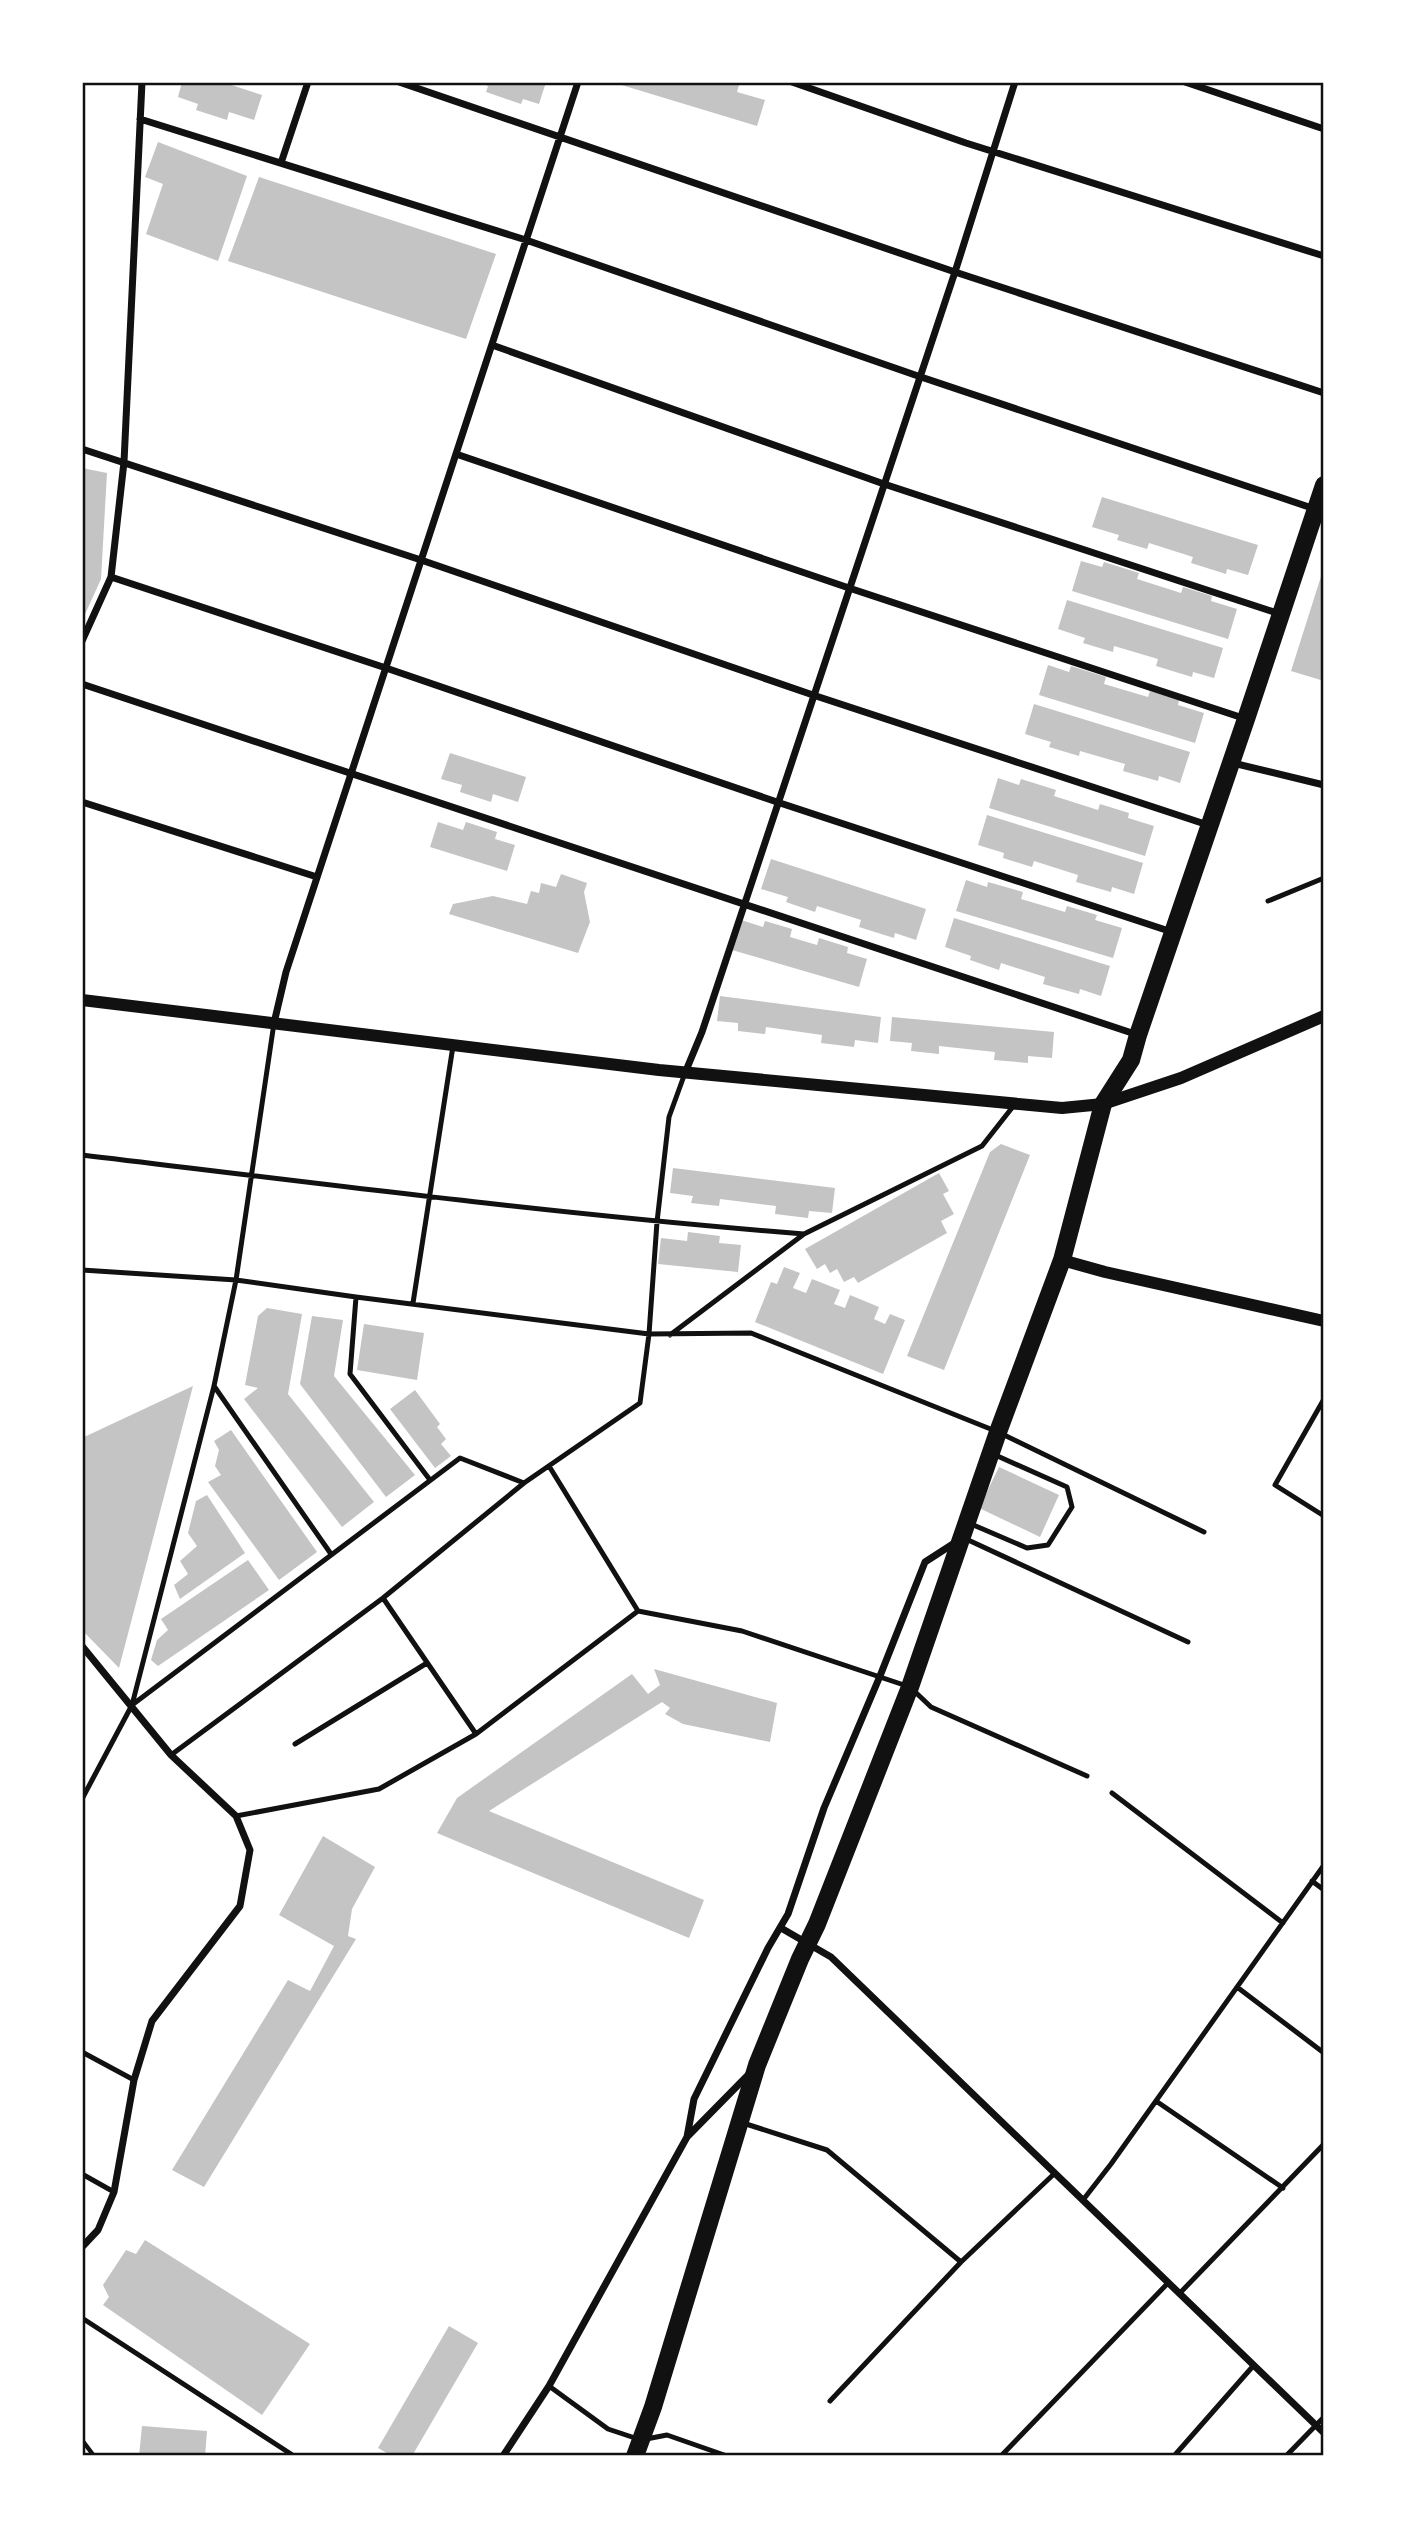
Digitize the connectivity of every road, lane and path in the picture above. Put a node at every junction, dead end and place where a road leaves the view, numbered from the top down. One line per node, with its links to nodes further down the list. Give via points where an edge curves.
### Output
1 (142, 82): 8 (street)
2 (308, 82): 12 (street)
3 (399, 82): 10 (street)
4 (578, 82): 10 (street)
5 (792, 82): 11 (street)
6 (1015, 82): 11 (street)
7 (1185, 82): 9 (street)
8 (140, 119): 12 (street); 21 (street)
9 (1324, 129)
10 (561, 136): 13 (street); 15 (street)
11 (992, 151): 14 (street); 15 (street)
12 (281, 163): 13 (street)
13 (526, 240): 16 (street); 17 (street)
14 (1324, 256)
15 (955, 272): 17 (street); 18 (street)
16 (492, 345): 20 (street); 22 (street)
17 (918, 376): 22 (street); 24 (street)
18 (1324, 393)
19 (82, 449): 21 (street)
20 (456, 454): 25 (street); 27 (street)
21 (124, 462): 25 (street); 26 (street)
22 (884, 484): 27 (street); 28 (street)
23 (1324, 485): 24 (main road)
24 (1317, 521): 28 (main road)
25 (421, 560): 30 (street); 32 (street)
26 (111, 578): 29 (street); 30 (street)
27 (849, 589): 32 (street); 33 (street)
28 (1281, 615): 33 (main road)
29 (82, 641)
30 (386, 668): 35 (street); 38 (street)
31 (82, 684): 35 (street)
32 (813, 695): 38 (street); 39 (street)
33 (1246, 719): 34 (main road)
34 (1230, 762): 36 (street); 39 (main road)
35 (352, 772): 40 (street); 43 (street)
36 (1324, 785)
37 (82, 802): 40 (street)
38 (777, 802): 43 (street); 44 (street)
39 (1208, 825): 44 (main road)
40 (317, 877): 47 (street)
41 (1324, 878): 42 (lane)
42 (1268, 901)
43 (744, 905): 48 (street); 50 (street)
44 (1172, 932): 48 (main road)
45 (82, 1000): 47 (street)
46 (1324, 1016): 52 (street, via 1181,1078)
47 (274, 1023): 49 (street); 54 (lane)
48 (1138, 1035): 52 (main road, via 1131,1060)
49 (453, 1044): 50 (street); 55 (lane)
50 (685, 1073): 51 (street); 56 (lane, via 669,1117)
51 (1015, 1104): 52 (street, via 1062,1108); 57 (lane, via 982,1146)
52 (1103, 1104): 58 (main road)
53 (82, 1155): 54 (lane)
54 (252, 1175): 55 (lane); 60 (lane)
55 (429, 1197): 56 (lane); 62 (lane)
56 (657, 1222): 57 (lane); 64 (lane)
57 (804, 1234): 65 (lane)
58 (1062, 1260): 63 (street); 68 (main road)
59 (82, 1270): 60 (lane)
60 (236, 1280): 61 (lane); 66 (lane)
61 (356, 1297): 62 (lane); 71 (lane, via 349,1374)
62 (413, 1303): 64 (lane)
63 (1324, 1321)
64 (649, 1334): 65 (lane); 70 (lane, via 640,1403)
65 (670, 1335): 68 (lane, via 751,1333)
66 (214, 1386): 76 (lane); 84 (lane)
67 (1323, 1403): 73 (lane, via 1275,1485)
68 (998, 1432): 69 (main road); 75 (lane)
69 (992, 1454): 74 (main road); 74 (lane, via 1067,1487 1072,1507 1048,1545 1027,1548)
70 (549, 1466): 72 (lane); 78 (lane)
71 (430, 1480): 72 (lane, via 460,1458); 76 (lane)
72 (524, 1483): 77 (lane)
73 (1324, 1516)
74 (965, 1530): 79 (lane); 82 (street, via 925,1562); 83 (main road)
75 (1204, 1532)
76 (331, 1554): 84 (lane)
77 (383, 1598): 81 (lane); 87 (lane)
78 (638, 1611): 82 (lane, via 741,1630); 85 (lane)
79 (1188, 1642)
80 (82, 1646): 84 (street)
81 (427, 1663): 85 (lane); 86 (lane)
82 (880, 1676): 83 (lane); 96 (street, via 824,1808)
83 (910, 1687): 88 (lane, via 930,1707); 97 (main road)
84 (132, 1705): 87 (street); 90 (lane)
85 (476, 1734): 91 (lane, via 379,1789)
86 (295, 1744)
87 (172, 1755): 91 (street)
88 (1087, 1776)
89 (1112, 1793): 95 (lane)
90 (82, 1799)
91 (236, 1816): 102 (street, via 250,1850 240,1906 152,2021)
92 (1324, 1865): 93 (lane)
93 (1312, 1881): 94 (lane); 95 (lane)
94 (1324, 1890)
95 (1283, 1923): 98 (lane)
96 (781, 1928): 97 (street); 105 (street, via 694,2099)
97 (808, 1943): 101 (main road); 107 (street, via 831,1957)
98 (1237, 1987): 100 (lane); 103 (lane)
99 (82, 2052): 102 (lane)
100 (1324, 2053)
101 (757, 2065): 104 (main road); 105 (street)
102 (134, 2080): 110 (street)
103 (1156, 2101): 109 (lane); 111 (lane)
104 (739, 2122): 113 (lane, via 827,2150); 124 (main road)
105 (687, 2137): 118 (street)
106 (1324, 2144): 109 (lane)
107 (1055, 2173): 111 (street); 113 (lane)
108 (82, 2174): 110 (lane)
109 (1283, 2188): 115 (lane)
110 (114, 2192): 112 (street, via 98,2230)
111 (1083, 2200): 114 (street)
112 (82, 2247)
113 (961, 2262): 119 (lane)
114 (1168, 2283): 115 (street); 129 (lane)
115 (1179, 2294): 117 (street)
116 (82, 2318): 126 (lane)
117 (1254, 2365): 121 (street); 130 (lane)
118 (549, 2386): 124 (lane); 127 (street)
119 (830, 2401)
120 (1324, 2417): 121 (lane)
121 (1316, 2426): 122 (street); 131 (lane)
122 (1324, 2433)
123 (82, 2440): 125 (path)
124 (638, 2448): 128 (lane, via 667,2435)
125 (94, 2456)
126 (294, 2456)
127 (503, 2456)
128 (727, 2456)
129 (1001, 2456)
130 (1174, 2456)
131 (1286, 2456)

